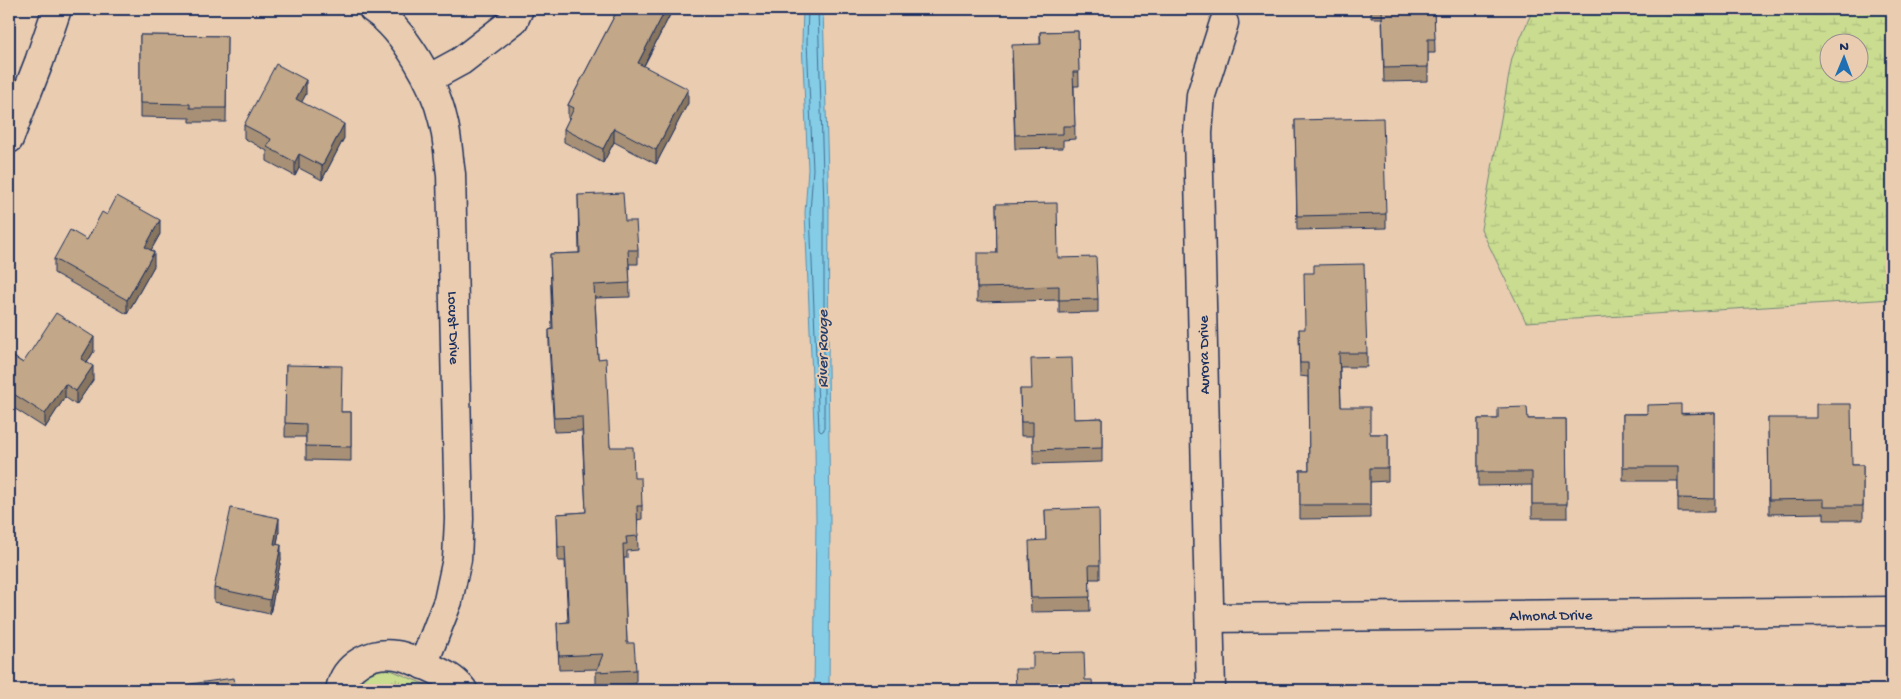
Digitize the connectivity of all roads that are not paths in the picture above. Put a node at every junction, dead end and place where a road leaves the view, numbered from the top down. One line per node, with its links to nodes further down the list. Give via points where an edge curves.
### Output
1 (57, 9): 6 (street)
2 (519, 9): 5 (street, via 514,20 461,61)
3 (379, 10): 5 (street, Locust Drive)
4 (1224, 23): 8 (street, Aurora Drive, via 1201,95 1198,133)
5 (428, 79): 9 (street, Locust Drive, via 443,120 451,174 458,519 457,559 448,600)
6 (9, 139)
7 (1892, 611): 8 (street, Almond Drive)
8 (1210, 618): 12 (street, Aurora Drive)
9 (423, 665): 10 (street, via 398,655 374,655 353,667); 11 (street, via 446,675)
10 (340, 690)
11 (463, 690)
12 (1211, 690)

